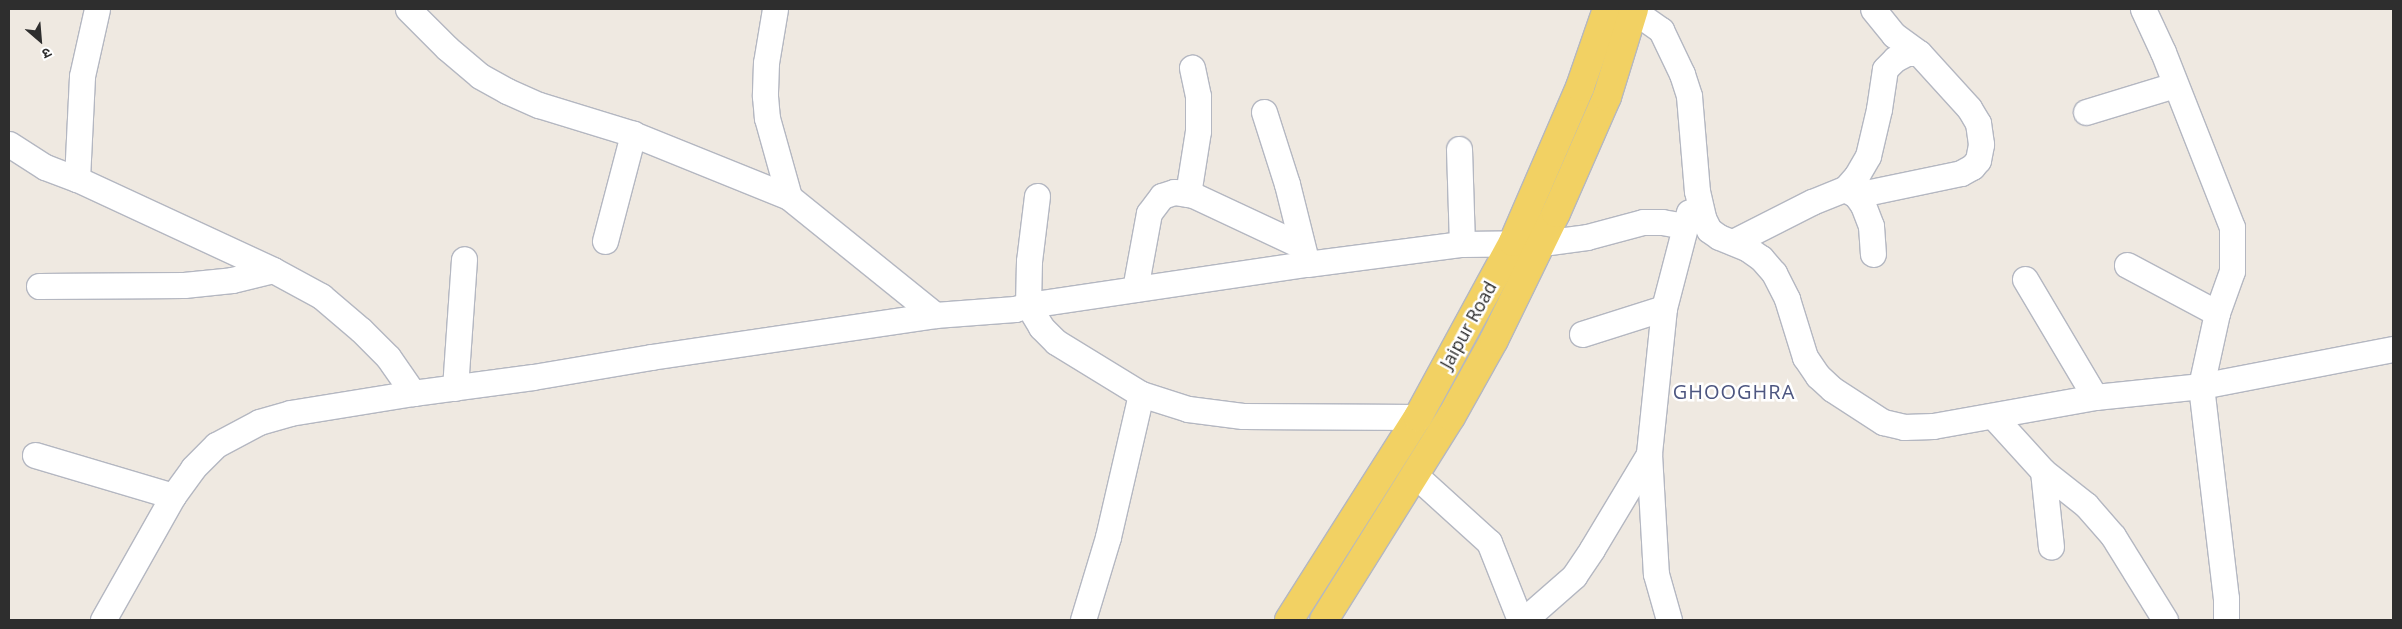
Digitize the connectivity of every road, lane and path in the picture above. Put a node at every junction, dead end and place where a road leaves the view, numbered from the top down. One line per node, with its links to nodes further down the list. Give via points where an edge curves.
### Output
1 (97, 9): 15 (street, via 82,76)
2 (408, 9): 12 (street, via 446,48 480,76 507,91 539,106)
3 (775, 9): 20 (street, via 766,63 765,96 767,118)
4 (1626, 9): 16 (street, via 1661,30 1682,74 1689,96); 23 (main road, Jaipur Road, via 1580,87); 25 (main road, Jaipur Road, via 1606,97)
5 (1872, 9): 7 (street, via 1894,35)
6 (2143, 9): 9 (street)
7 (1918, 53): 17 (street, via 1907,53 1885,69 1868,156); 17 (street, via 1969,108 1978,123 1981,144 1978,160 1960,174)
8 (1192, 68): 18 (street, via 1198,96 1198,131)
9 (2176, 85): 11 (street); 37 (street, via 2232,227 2232,271)
10 (1264, 112): 28 (street)
11 (2086, 112)
12 (633, 134): 20 (street); 22 (street)
13 (9, 144): 15 (street, via 45,167)
14 (1459, 149): 26 (street)
15 (77, 180): 31 (street)
16 (1698, 191): 21 (street); 24 (street, via 1703,218 1709,230)
17 (1851, 192): 24 (street, via 1812,202); 27 (street, via 1871,226)
18 (1188, 194): 28 (street); 34 (street, via 1174,192 1162,196 1149,212)
19 (1037, 196): 35 (street)
20 (789, 197): 38 (street)
21 (1684, 226): 25 (street, via 1643,222 1587,237); 36 (street)
22 (605, 241)
23 (1513, 242): 25 (street); 26 (street); 47 (main road, Jaipur Road)
24 (1733, 242): 46 (street, via 1761,258 1774,273 1794,319 1805,357 1832,389 1883,422 1904,427 1933,426)
25 (1542, 243): 51 (main road, Jaipur Road, via 1494,340)
26 (1462, 244): 28 (street)
27 (1873, 254)
28 (1305, 255): 34 (street)
29 (464, 259): 42 (street)
30 (2127, 265): 37 (street)
31 (273, 270): 33 (street, via 232,280 184,285); 43 (street, via 321,296 361,330 388,357)
32 (2025, 279): 45 (street)
33 (39, 286)
34 (1135, 289): 35 (street)
35 (1028, 305): 38 (street, via 1015,309); 44 (street, via 1041,327 1056,342)
36 (1664, 308): 39 (street); 48 (street)
37 (2217, 313): 41 (street)
38 (936, 315): 42 (street)
39 (1582, 334)
40 (2393, 349): 41 (street)
41 (2201, 386): 45 (street); 62 (street)
42 (455, 388): 43 (street)
43 (413, 392): 52 (street, via 290,413 259,422 216,445 193,468)
44 (1141, 394): 47 (street, via 1188,409 1243,416); 55 (street, via 1108,537)
45 (2095, 397): 46 (street)
46 (1993, 416): 50 (street)
47 (1418, 417): 56 (main road, Jaipur Road)
48 (1649, 454): 59 (street, via 1574,576); 60 (street, via 1656,574)
49 (35, 455): 52 (street)
50 (2043, 471): 53 (street); 61 (street, via 2086,505 2113,536)
51 (1415, 475): 57 (main road, Jaipur Road); 58 (street, via 1489,542)
52 (173, 496): 54 (street)
53 (2051, 547)
54 (103, 620)
55 (1083, 620)
56 (1289, 620)
57 (1324, 620)
58 (1520, 620)
59 (1524, 620)
60 (1669, 620)
61 (2166, 620)
62 (2226, 620)

